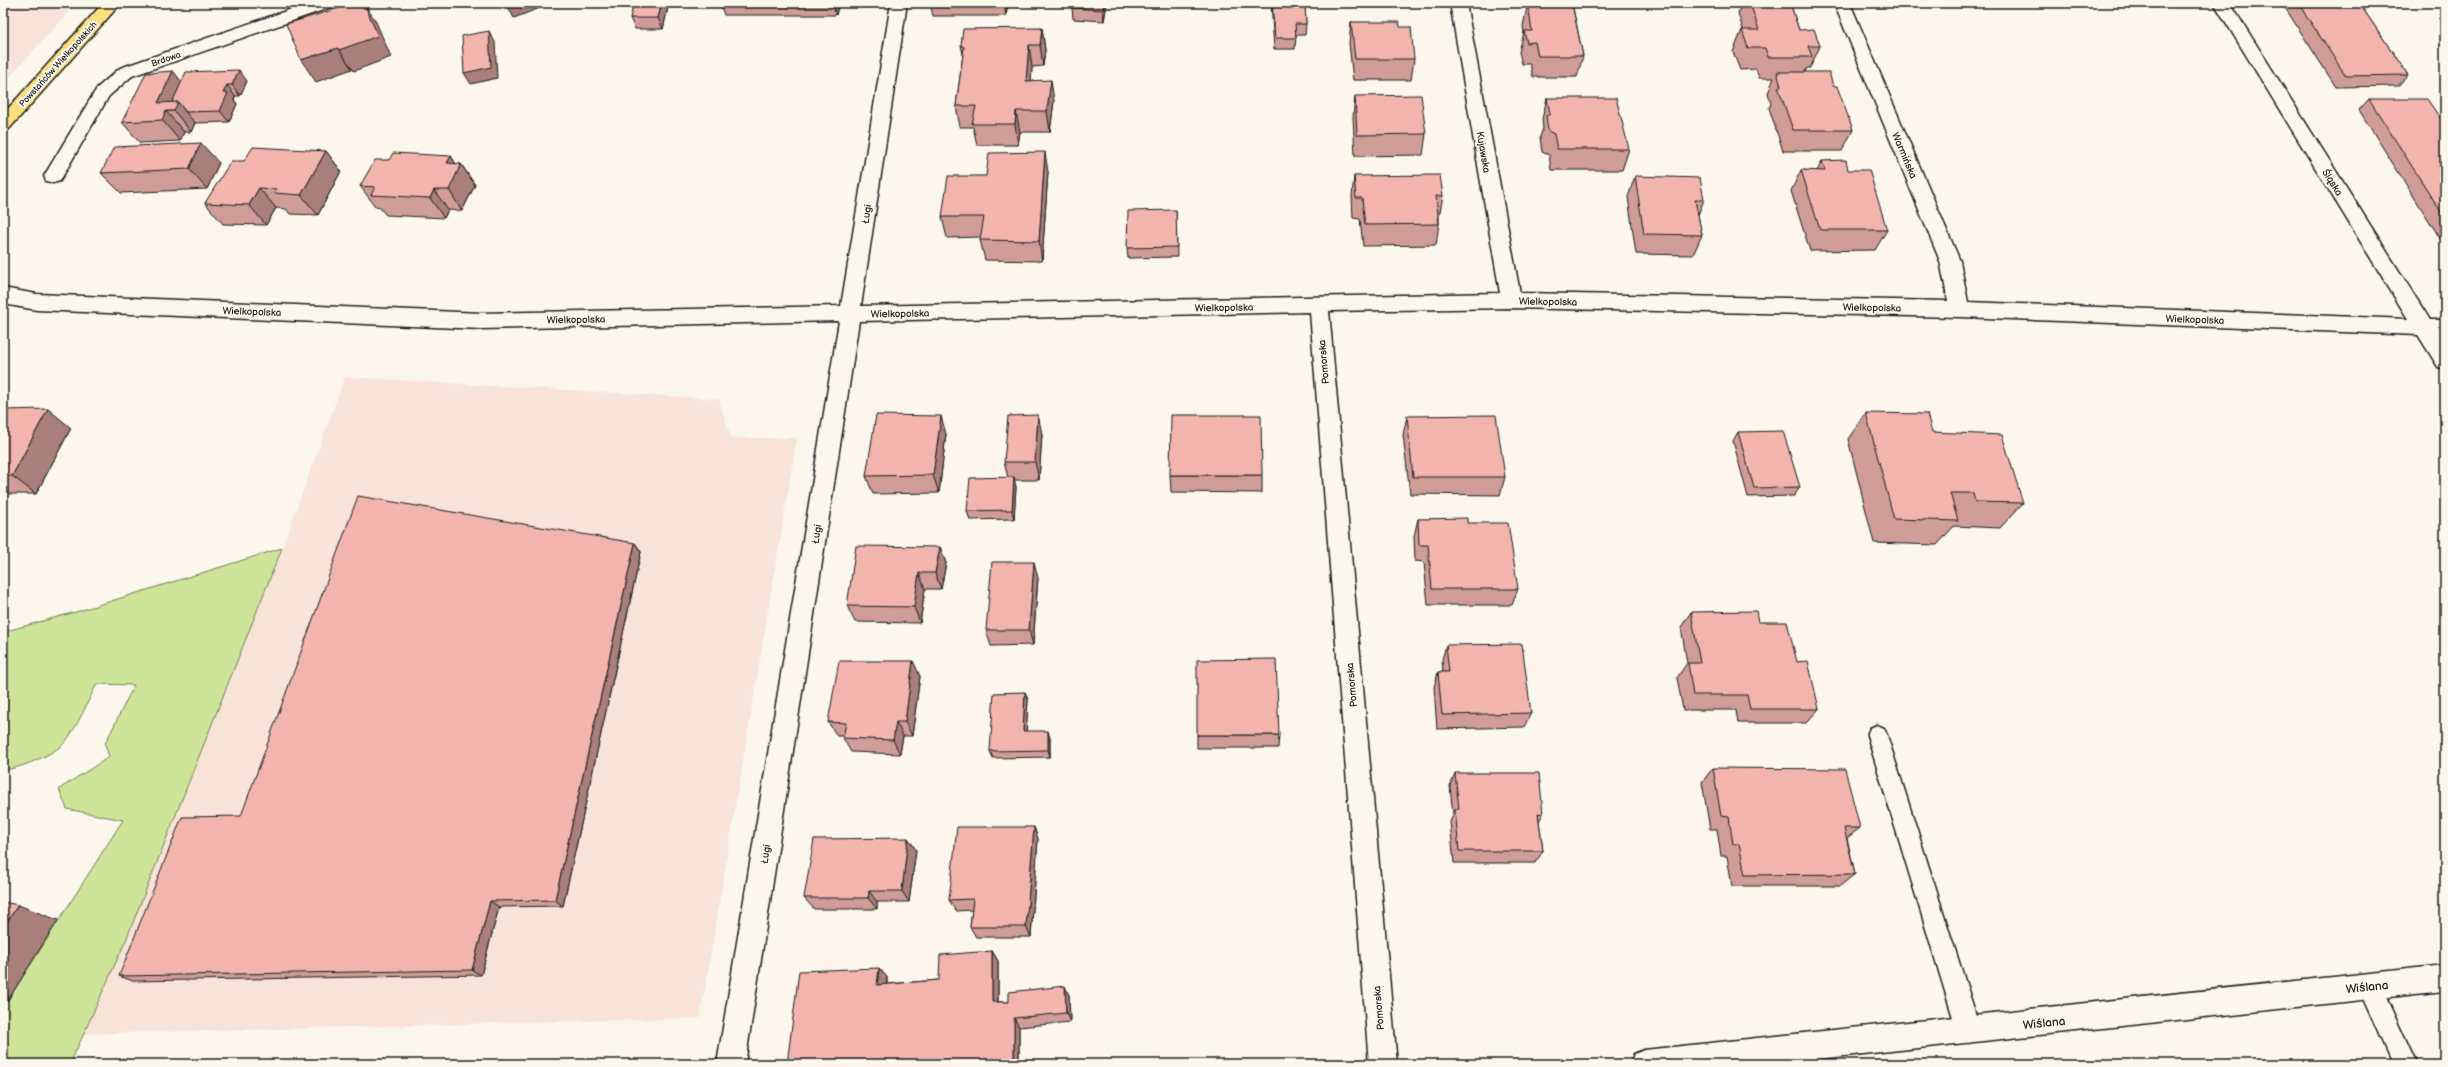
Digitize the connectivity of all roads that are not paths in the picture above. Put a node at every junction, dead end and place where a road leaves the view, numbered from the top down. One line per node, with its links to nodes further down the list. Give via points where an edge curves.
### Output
1 (113, 3): 7 (main road, Powstańców Wielkopolskich)
2 (326, 3): 8 (street, Brdowa, via 126,72 103,92)
3 (899, 3): 13 (street, Ługi)
4 (1458, 3): 10 (street, Kujawska)
5 (1842, 3): 12 (street, Warmińska, via 1950,261)
6 (2222, 3): 14 (street, Śląska)
7 (3, 125)
8 (53, 176)
9 (3, 296): 13 (street, Wielkopolska, via 37,302 481,321)
10 (1511, 300): 11 (street, Wielkopolska); 12 (street, Wielkopolska)
11 (1319, 305): 13 (street, Wielkopolska); 22 (street, Pomorska)
12 (1960, 309): 14 (street, Wielkopolska)
13 (851, 313): 21 (street, Ługi)
14 (2424, 328): 15 (street, Wielkopolska); 16 (street, Śląska)
15 (2445, 328)
16 (2445, 361)
17 (1877, 735): 20 (lane)
18 (2445, 978): 19 (street, Wiślana)
19 (2370, 987): 20 (street, Wiślana); 24 (lane)
20 (1969, 1031): 23 (street, Wiślana)
21 (731, 1064)
22 (1383, 1064)
23 (1644, 1064)
24 (2405, 1064)

